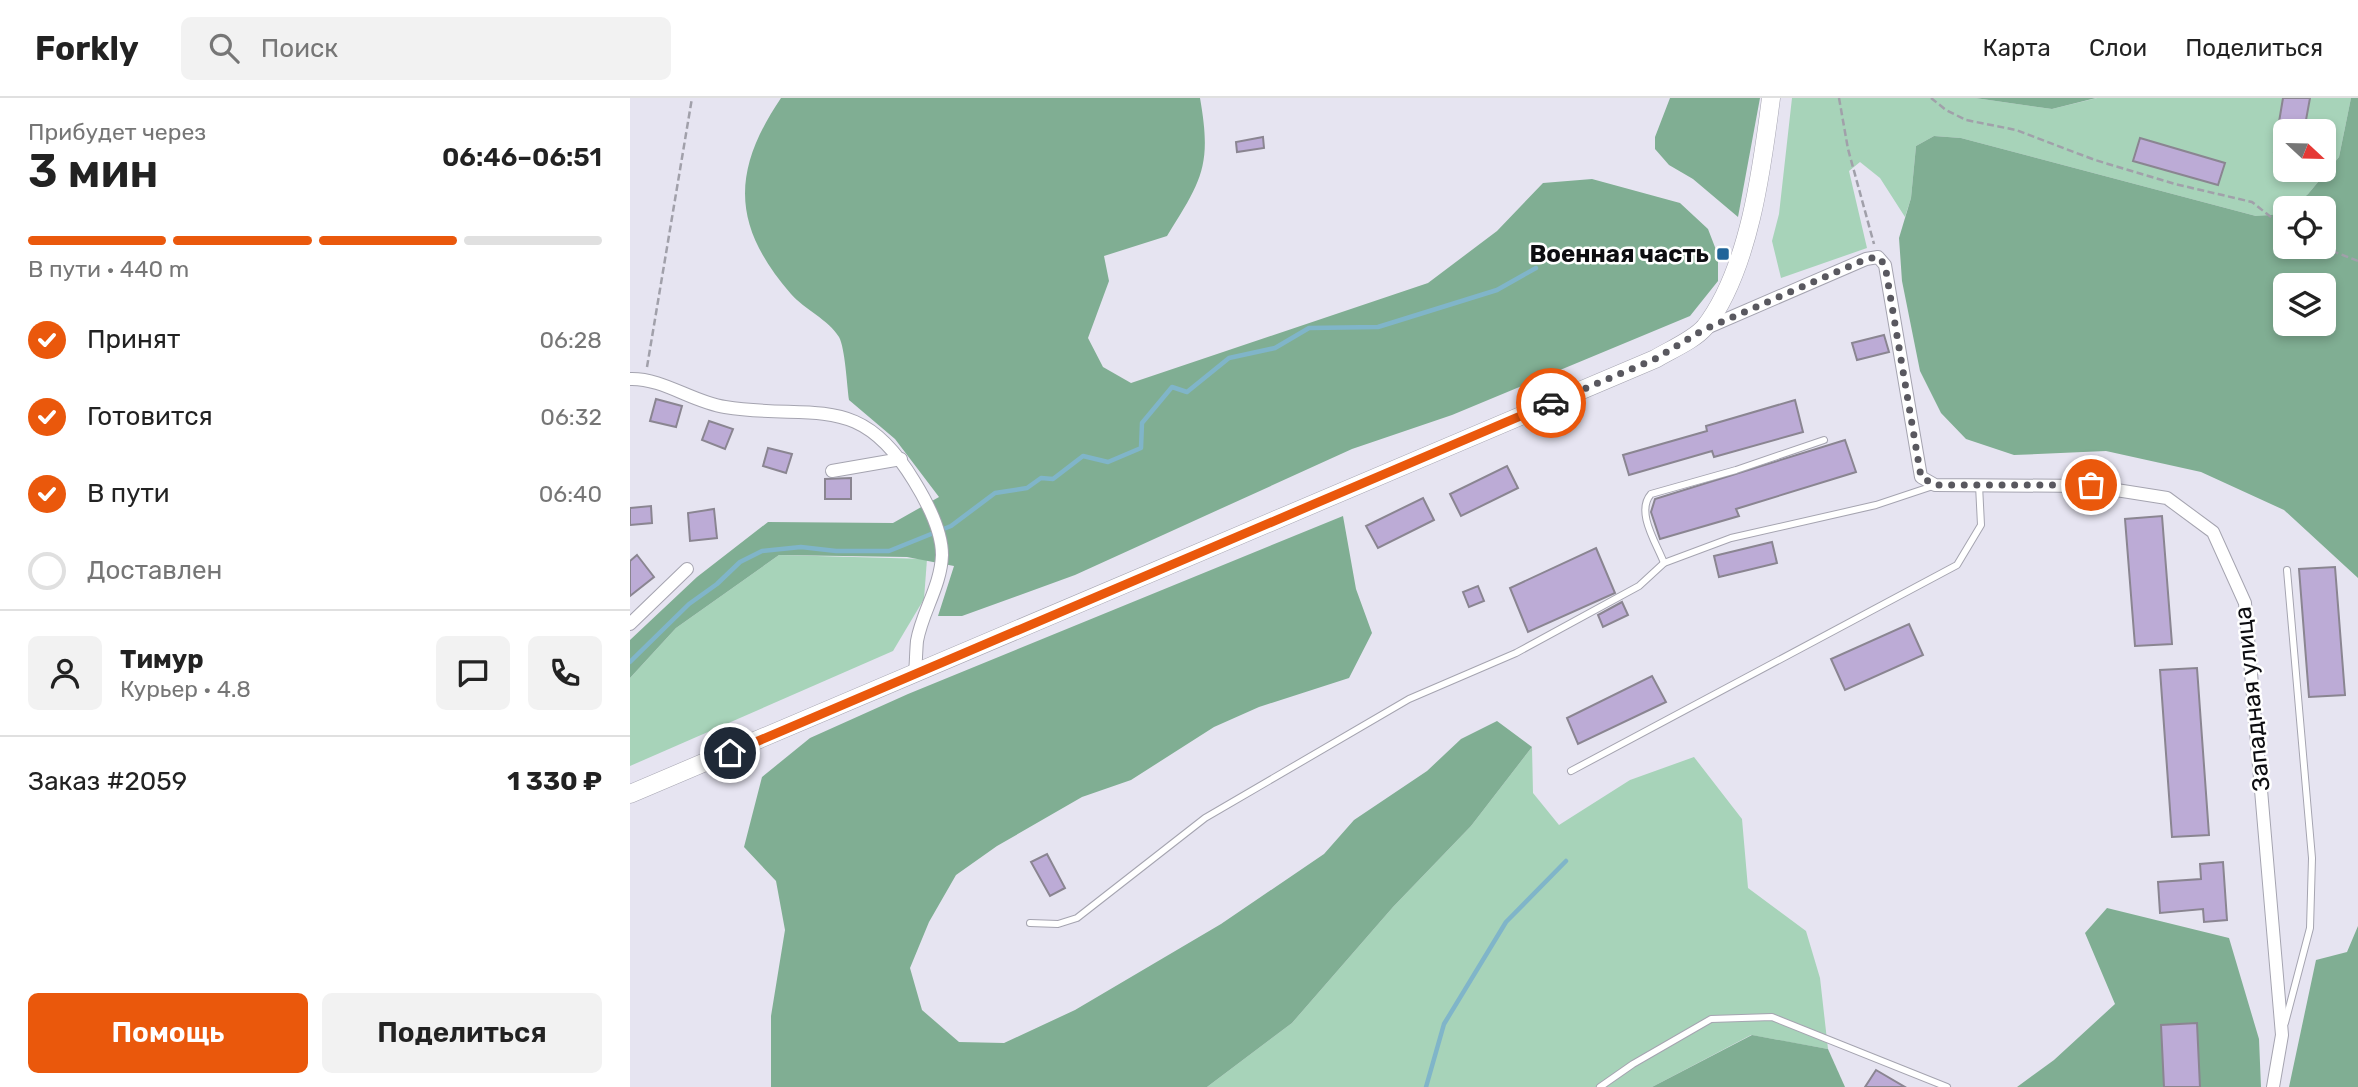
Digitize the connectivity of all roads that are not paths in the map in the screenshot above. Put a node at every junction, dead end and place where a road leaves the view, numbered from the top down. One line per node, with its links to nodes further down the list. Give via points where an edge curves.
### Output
1 (1771, 98): 2 (street, via 1740,260)
2 (1703, 330): 7 (street, via 1878,257 1885,265 1921,477); 13 (street, via 1655,359)
3 (630, 379): 5 (street, via 645,378 724,407 846,416 870,427)
4 (1824, 440): 9 (lane, via 1651,494 1644,501 1644,511)
5 (901, 459): 6 (street); 13 (street, via 929,505 942,554 935,593 917,640)
6 (832, 471)
7 (1935, 485): 8 (street, Западная улица); 9 (lane, via 1876,505 1731,538)
8 (1979, 485): 14 (lane, via 1981,525 1957,565); 17 (street, Западная улица, via 2091,485 2167,498 2213,532 2245,603)
9 (1664, 563): 16 (lane, via 1639,586 1516,653 1409,699 1205,818 1077,918 1058,924)
10 (687, 569): 12 (street)
11 (2287, 570): 17 (lane, via 2312,858 2310,928)
12 (630, 624)
13 (915, 673): 15 (street)
14 (1571, 771)
15 (630, 794)
16 (1030, 923)
17 (2282, 1035): 21 (street, Западная улица)
18 (1938, 1085): 19 (lane, via 1772,1017 1711,1019); 20 (lane)
19 (1600, 1087)
20 (1947, 1087)
21 (2273, 1087)

